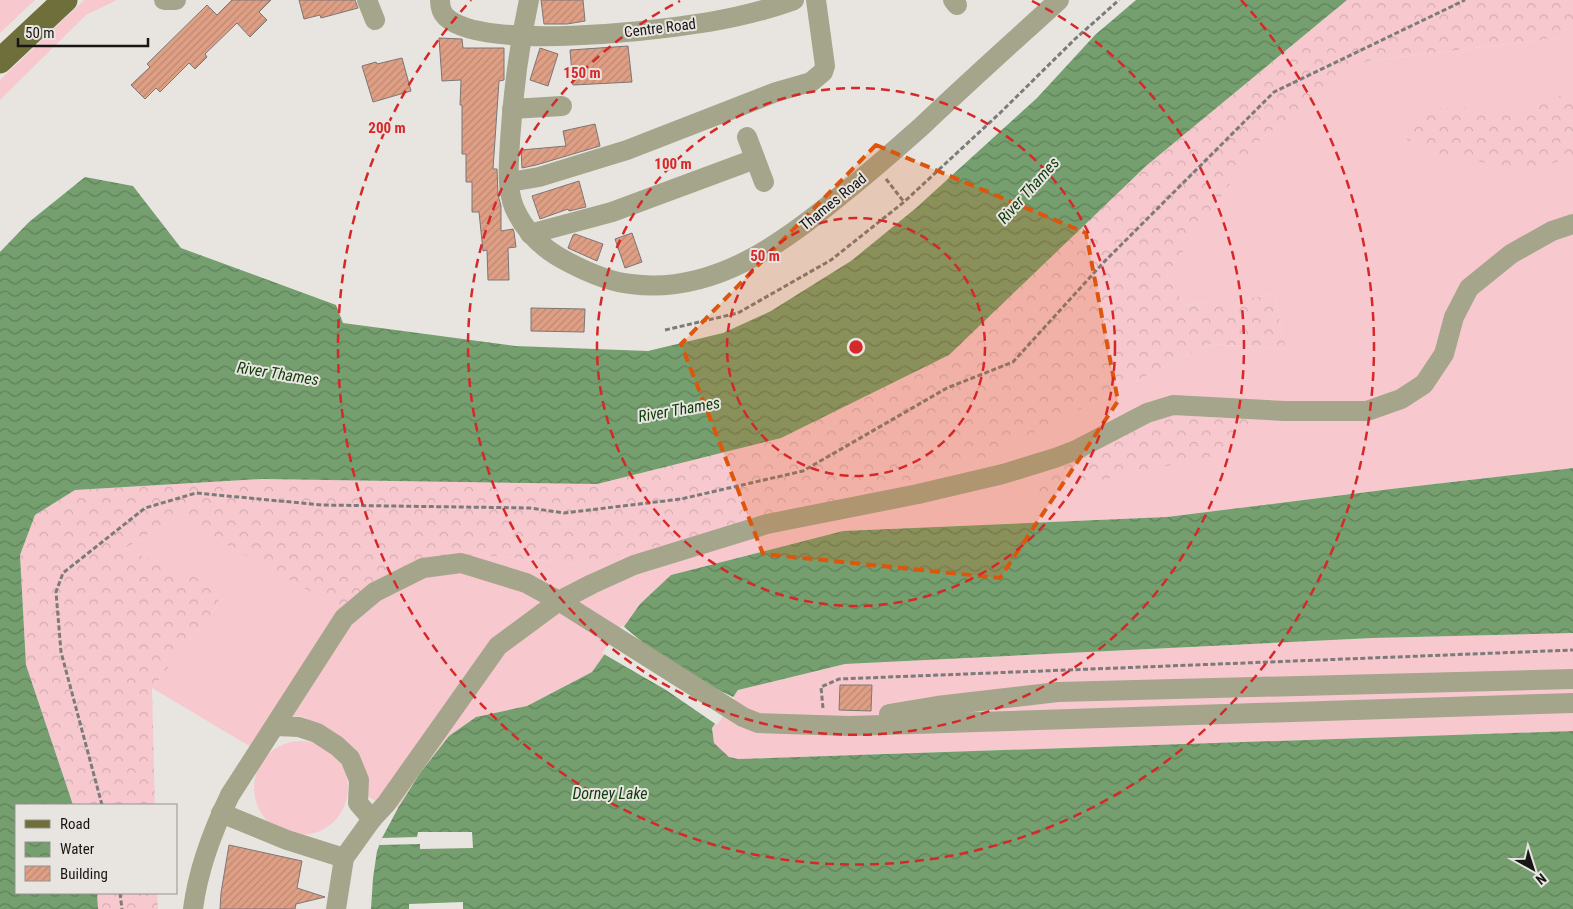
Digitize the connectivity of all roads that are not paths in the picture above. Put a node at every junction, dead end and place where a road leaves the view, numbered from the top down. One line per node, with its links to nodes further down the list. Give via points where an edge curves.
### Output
1 (65, 0): 12 (main road)
2 (164, 0): 3 (street)
3 (176, 0)
4 (367, 0): 10 (street)
5 (440, 0): 11 (street, Centre Road, via 443,13 455,22 486,32)
6 (529, 0): 11 (street, Thames Road)
7 (792, 0): 11 (street, Centre Road, via 730,18 668,28)
8 (816, 0): 17 (street, via 826,66 811,82 776,92 607,157 540,177)
9 (1059, 0): 20 (street, Thames Road, via 876,167 818,215 769,250 726,271 686,282 647,286 617,282 558,257)
10 (375, 20)
11 (522, 36): 14 (street, Thames Road)
12 (0, 61)
13 (562, 106): 14 (street)
14 (512, 110): 17 (street, Thames Road)
15 (747, 137): 16 (street)
16 (755, 159): 18 (street); 20 (street, via 612,212)
17 (510, 182): 20 (street, Thames Road, via 514,205)
18 (764, 182)
19 (1573, 224): 21 (street, via 1552,231 1511,254 1469,288 1454,316 1444,354 1424,384 1401,399 1366,411 1284,412 1173,406 1147,413 1076,450 1003,474 767,524 634,566)
20 (530, 234)
21 (559, 601): 24 (street, via 743,717 758,723); 25 (street, via 526,583 461,563 423,568 375,592 344,618); 27 (street, via 498,646)
22 (1573, 679): 24 (street, via 1058,692 937,706)
23 (1573, 703): 24 (street)
24 (824, 725)
25 (276, 726): 26 (street, via 230,795); 27 (street, via 299,727 316,733 350,758 359,780 358,803)
26 (222, 813): 28 (street, via 287,840); 29 (street, via 196,884)
27 (372, 819): 28 (street)
28 (344, 858): 30 (street)
29 (193, 909)
30 (336, 909)

